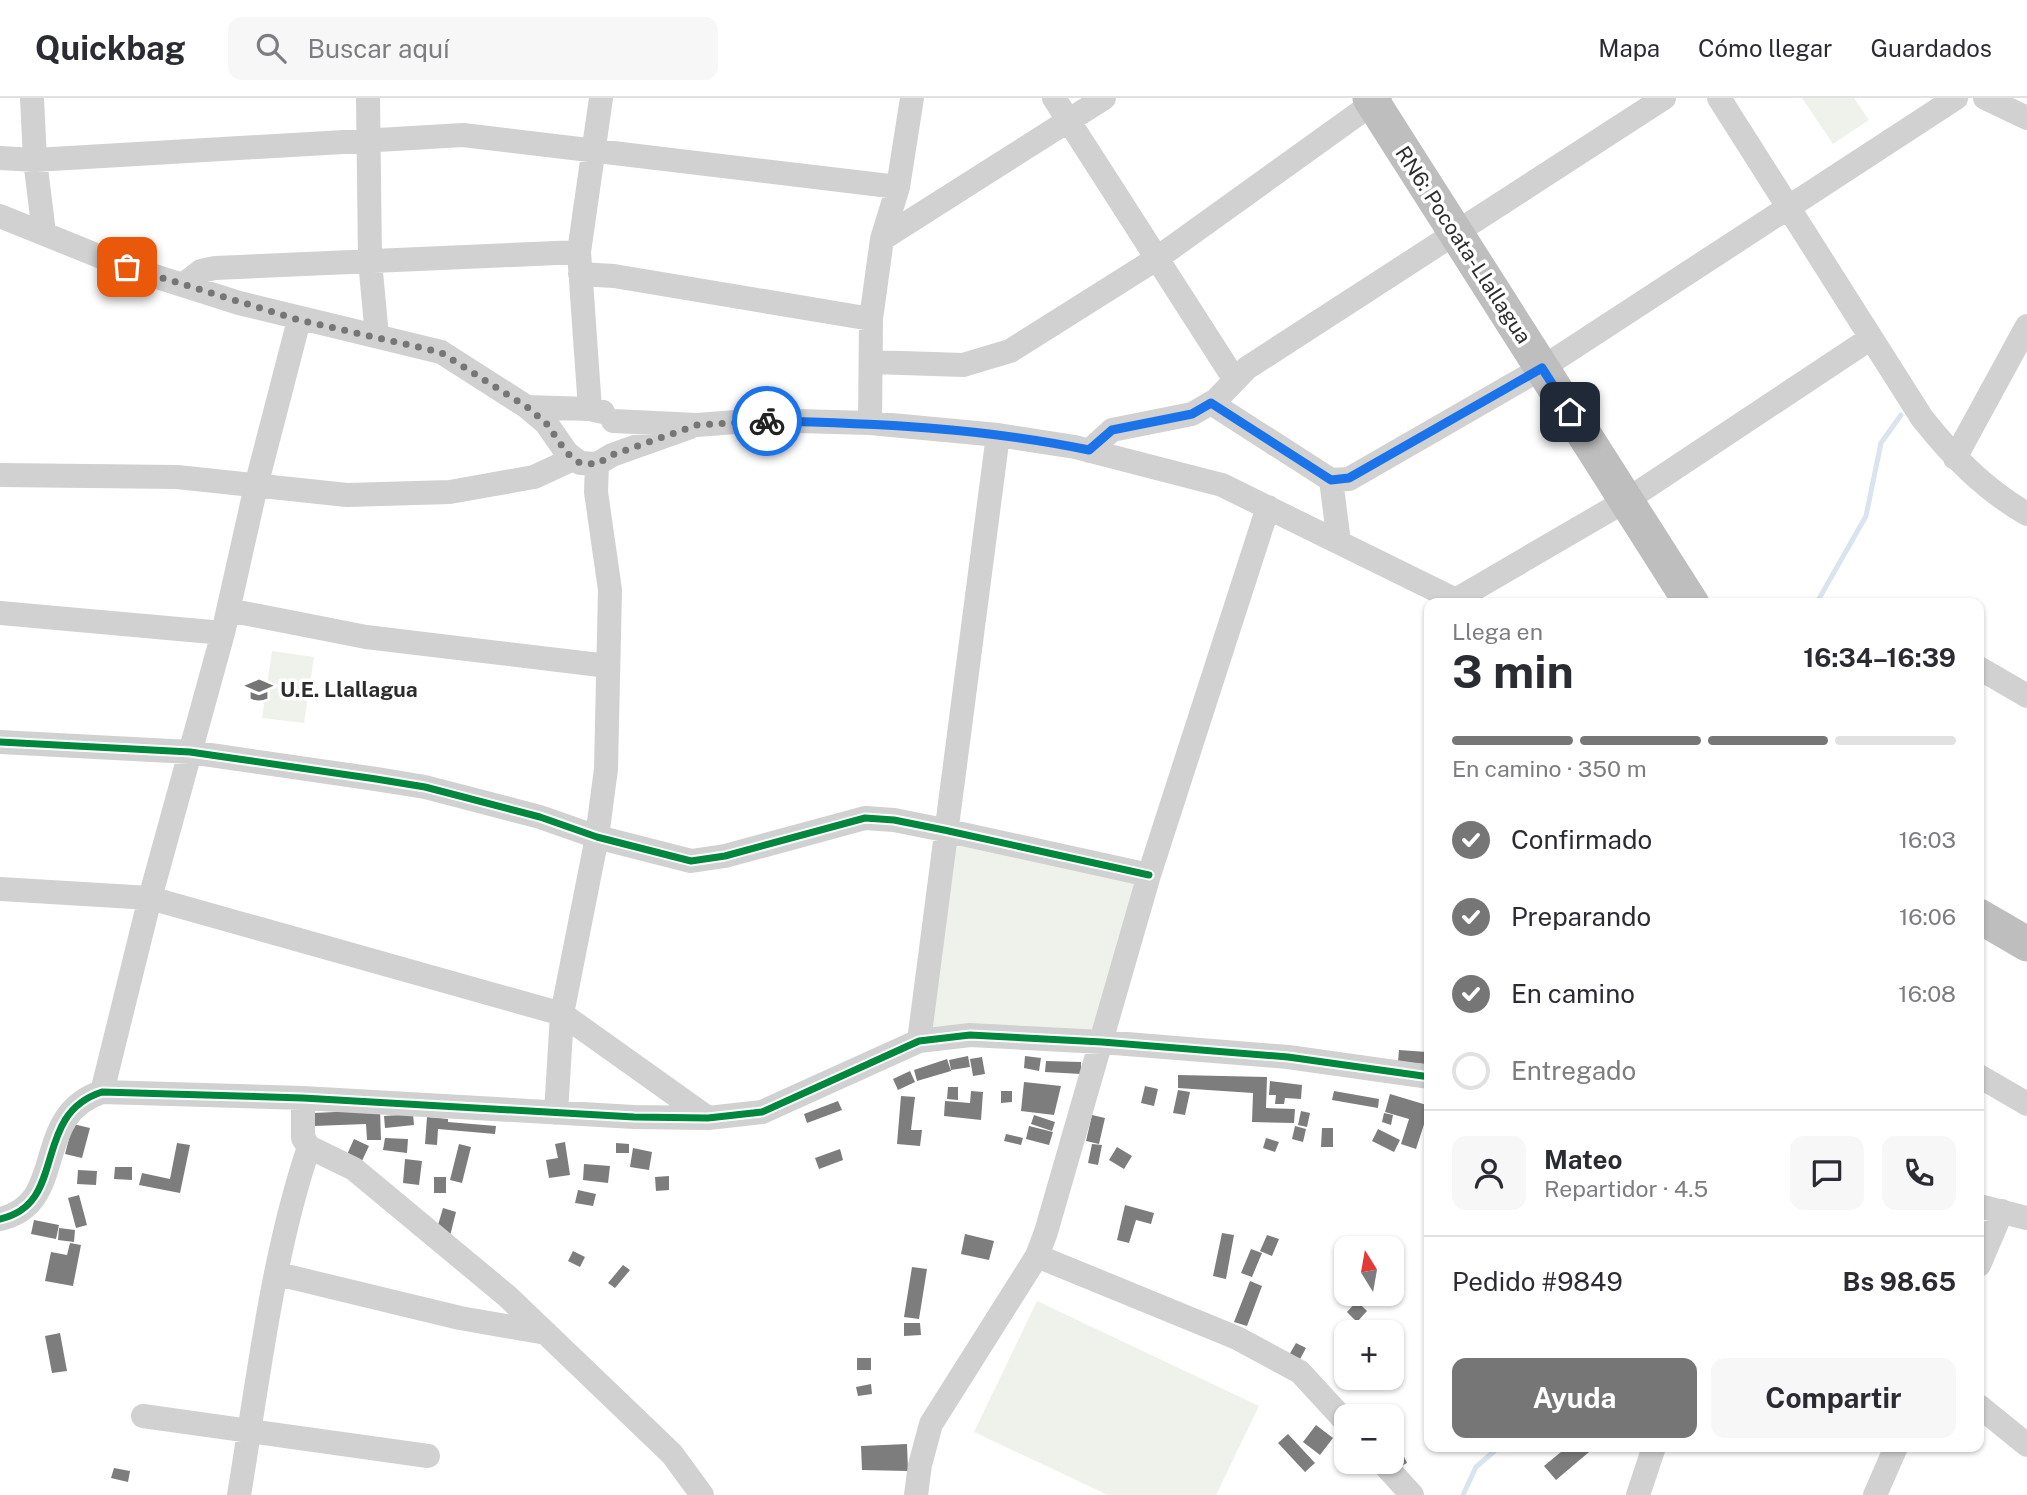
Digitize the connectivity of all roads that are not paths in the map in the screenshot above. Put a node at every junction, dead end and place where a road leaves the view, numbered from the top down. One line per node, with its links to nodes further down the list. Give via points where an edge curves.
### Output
1 (32, 98): 17 (street)
2 (368, 98): 14 (street)
3 (601, 98): 15 (street)
4 (912, 98): 18 (street)
5 (1054, 98): 13 (street)
6 (1104, 98): 13 (street)
7 (1664, 98): 22 (street)
8 (1719, 98): 19 (street)
9 (1956, 98): 19 (street)
10 (1985, 98): 12 (street)
11 (1374, 100): 22 (highway, RN6: Pocoata-Llallagua); 24 (street)
12 (2027, 118)
13 (1070, 122): 23 (street); 24 (street)
14 (369, 140): 15 (street, via 463,135); 17 (street); 25 (street)
15 (593, 151): 18 (street); 26 (street)
16 (0, 158): 17 (street)
17 (35, 160): 21 (street)
18 (898, 187): 23 (street)
19 (1789, 209): 32 (street); 34 (street)
20 (0, 216): 21 (street)
21 (44, 233): 27 (street)
22 (1456, 233): 34 (highway, RN6: Pocoata-Llallagua); 35 (street)
23 (883, 239): 28 (street)
24 (1156, 258): 33 (street, via 1010,351 964,365); 35 (street)
25 (370, 261): 26 (street); 27 (street, via 215,268 201,271); 31 (street)
26 (580, 263): 28 (street, via 614,276); 38 (street)
27 (183, 285): 29 (street)
28 (871, 319): 33 (street)
29 (299, 320): 31 (street); 49 (street)
30 (2027, 326): 45 (street)
31 (377, 336): 37 (street, via 440,352)
32 (1871, 338): 45 (street); 50 (street)
33 (872, 362): 40 (street)
34 (1542, 368): 48 (street, via 1349,478); 50 (highway, RN6: Pocoata-Llallagua)
35 (1236, 380): 36 (street)
36 (1211, 403): 43 (street, via 1192,414 1112,430); 48 (street)
37 (527, 407): 38 (street); 44 (street)
38 (586, 409): 39 (street); 44 (street, via 569,418 562,431)
39 (613, 421): 41 (street); 46 (street, via 618,444)
40 (870, 423): 41 (street, via 761,420); 42 (street)
41 (697, 425): 46 (street)
42 (998, 435): 43 (street); 64 (street)
43 (1089, 450): 51 (street, via 1222,485)
44 (568, 453): 46 (street, via 580,463); 49 (street, via 534,477 450,492 347,495)
45 (1955, 458): 52 (street, via 1995,495)
46 (604, 460): 59 (street, via 596,492 610,590)
47 (0, 475): 49 (street, via 177,477)
48 (1331, 480): 53 (street)
49 (256, 486): 58 (street)
50 (1627, 500): 55 (street); 56 (highway, RN6: Pocoata-Llallagua)
51 (1268, 507): 53 (street); 66 (street)
52 (2027, 514)
53 (1339, 542): 54 (street)
54 (1455, 598)
55 (1466, 598)
56 (1688, 598)
57 (0, 613): 58 (street)
58 (226, 621): 59 (street); 63 (street)
59 (608, 666): 65 (street, via 606,769)
60 (1984, 671): 61 (street)
61 (2027, 696)
62 (0, 743): 63 (street)
63 (190, 752): 65 (street, via 425,787); 68 (street)
64 (944, 830): 65 (street, via 865,818 725,856 691,860); 66 (street); 72 (street)
65 (597, 837): 71 (street)
66 (1149, 875): 73 (street)
67 (0, 889): 68 (street)
68 (150, 898): 71 (street); 76 (street)
69 (1984, 919): 70 (highway)
70 (2027, 944)
71 (562, 1014): 79 (street); 80 (street)
72 (919, 1041): 73 (street, via 970,1035); 80 (street, via 762,1112)
73 (1102, 1042): 74 (street, via 1288,1057); 86 (street)
74 (1424, 1076)
75 (1984, 1079): 78 (street)
76 (102, 1092): 77 (street); 84 (street, via 82,1098 66,1115 43,1186 16,1216)
77 (303, 1097): 79 (street); 81 (street, via 302,1126)
78 (2027, 1104)
79 (556, 1113): 80 (street)
80 (708, 1118)
81 (309, 1147): 87 (street); 88 (street, via 354,1169)
82 (1991, 1209): 83 (street); 85 (street)
83 (2027, 1218)
84 (0, 1219)
85 (1984, 1242)
86 (1037, 1256): 89 (street, via 1237,1338 1300,1372); 101 (street, via 931,1424)
87 (278, 1274): 88 (street); 92 (street)
88 (546, 1334): 100 (street, via 672,1454)
89 (1334, 1409)
90 (1984, 1410): 93 (street)
91 (143, 1416): 92 (street)
92 (250, 1431): 96 (street); 99 (street)
93 (2027, 1445)
94 (1652, 1452): 103 (street)
95 (1890, 1452): 98 (street)
96 (428, 1456)
97 (1393, 1474): 102 (street)
98 (1882, 1492)
99 (239, 1495)
100 (702, 1495)
101 (916, 1495)
102 (1412, 1495)
103 (1638, 1495)

